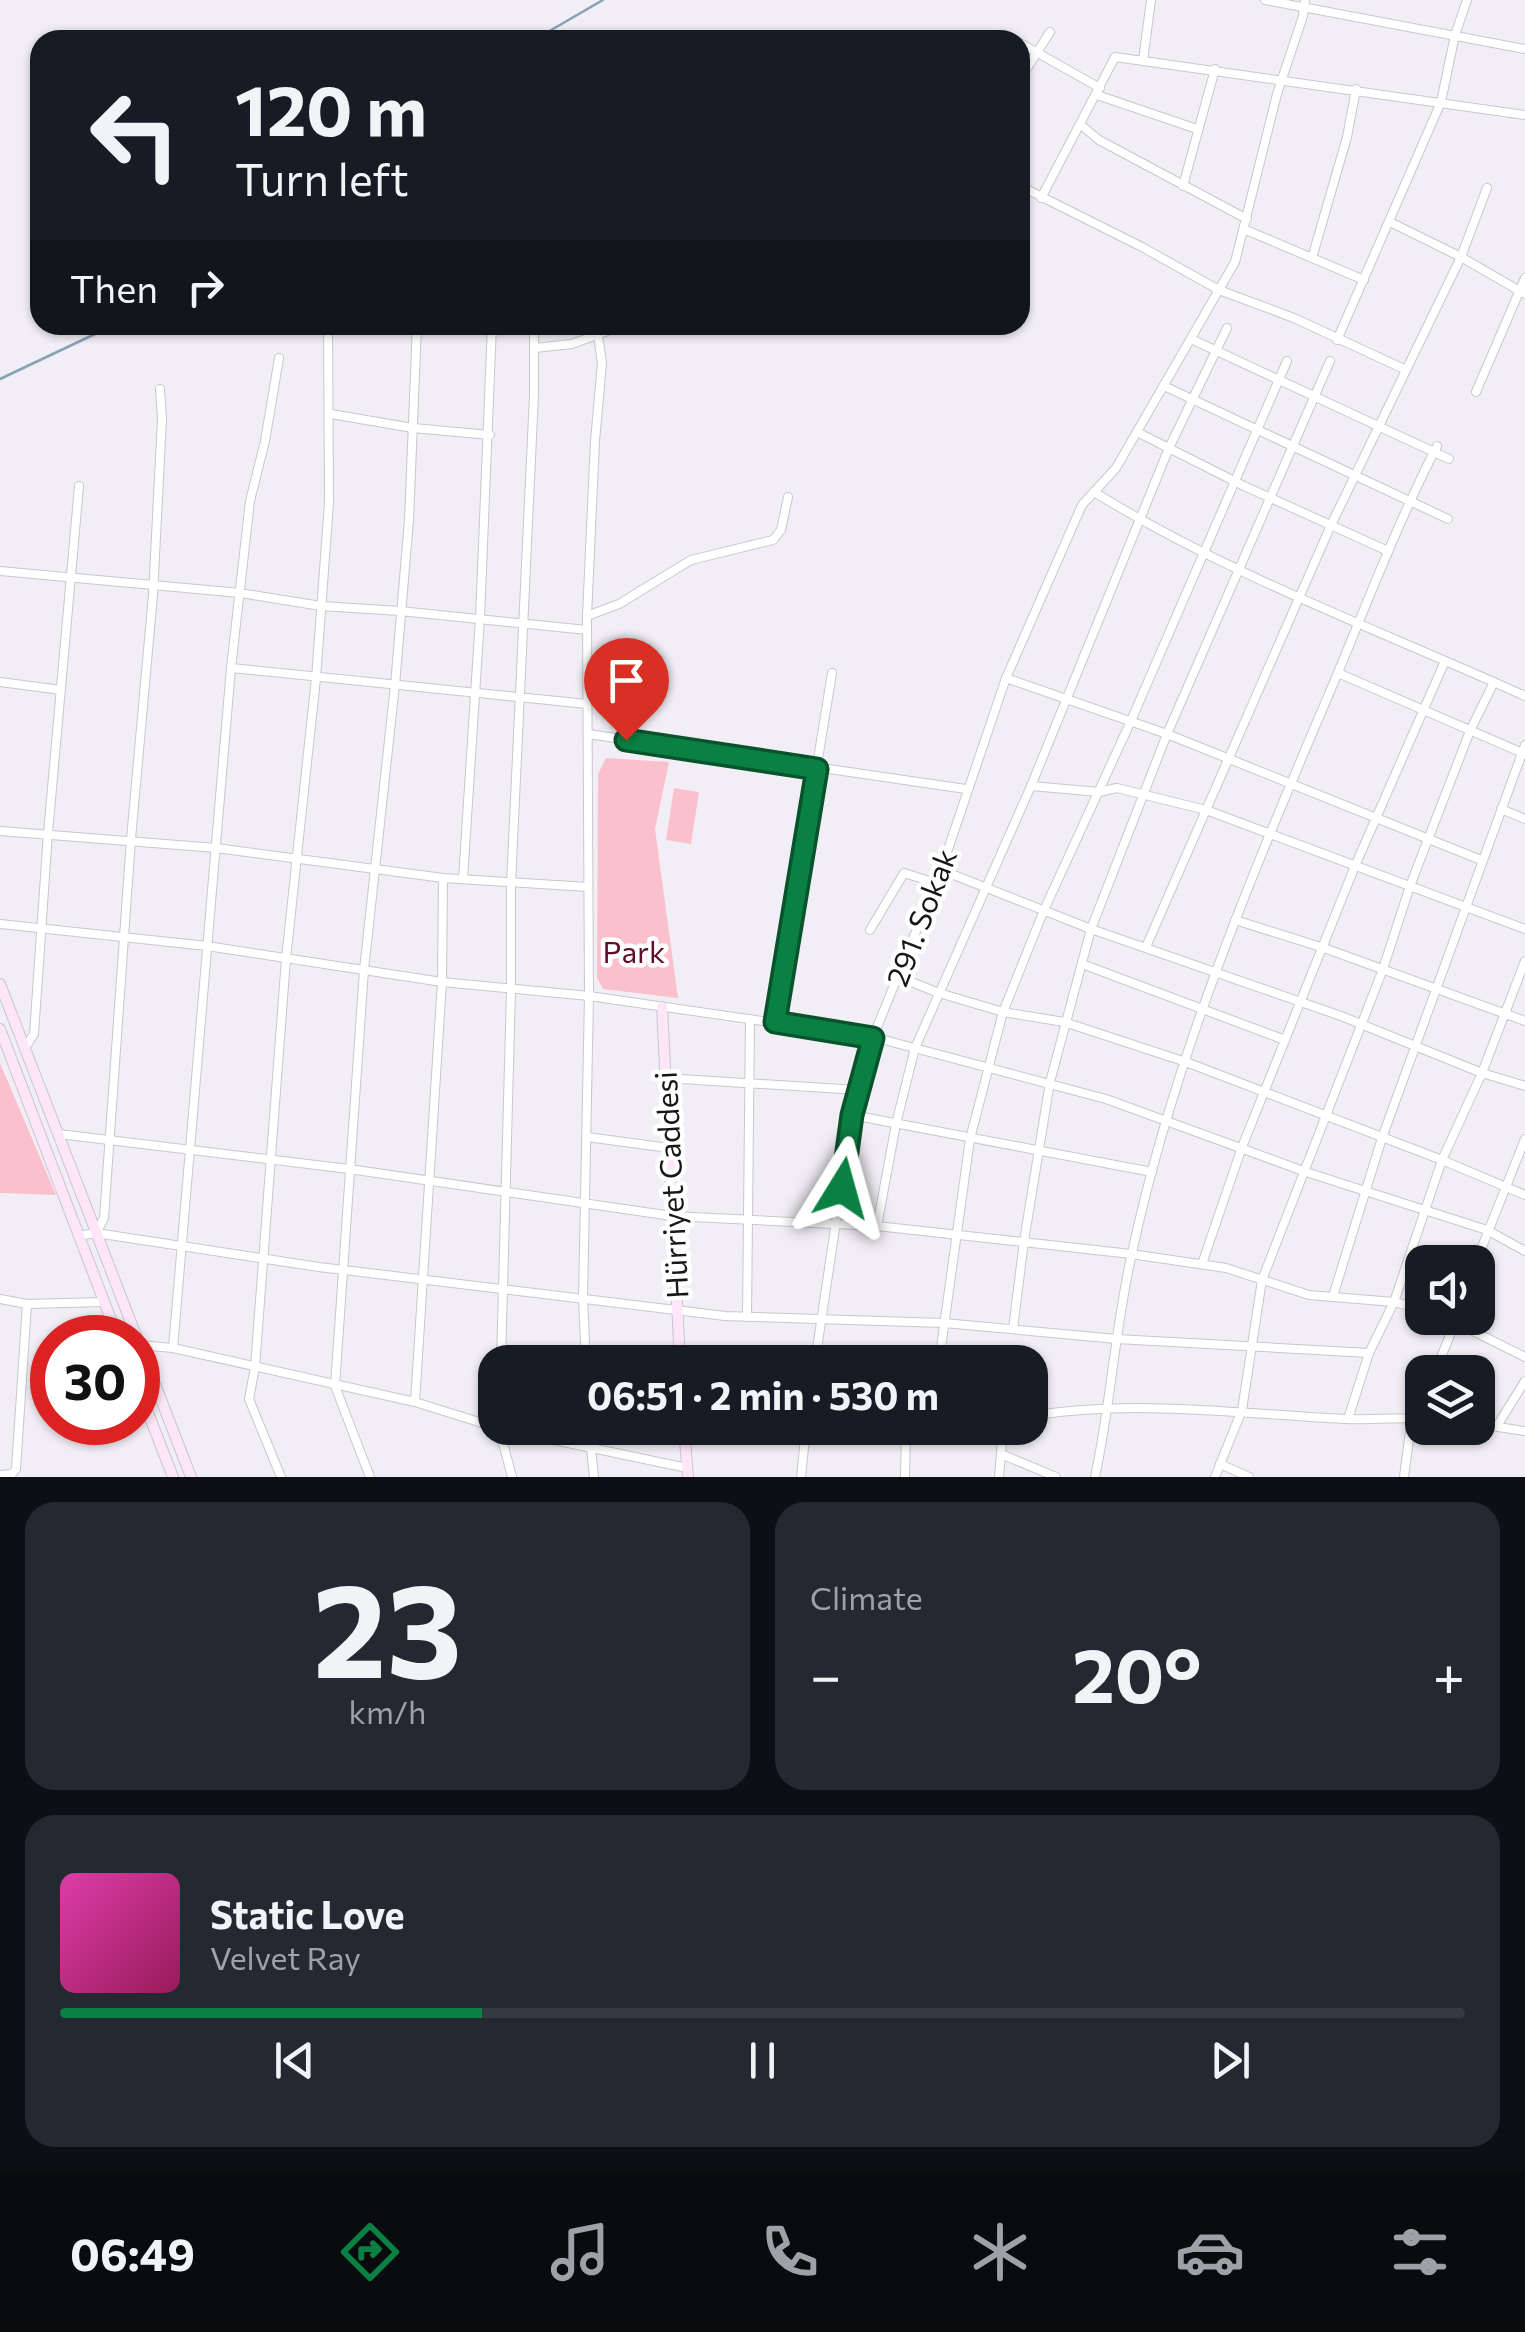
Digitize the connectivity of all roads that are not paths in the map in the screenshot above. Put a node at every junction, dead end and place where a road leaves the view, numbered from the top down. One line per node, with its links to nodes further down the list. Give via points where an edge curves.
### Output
1 (1151, 0): 10 (street)
2 (1265, 0): 4 (street)
3 (1467, 0): 6 (street)
4 (1304, 4): 6 (street); 13 (street, 291. Sokak)
5 (1050, 32): 9 (street)
6 (1456, 35): 8 (street); 16 (street)
7 (1030, 48): 9 (street)
8 (1525, 49)
9 (1038, 52): 11 (street); 15 (street)
10 (1143, 60): 12 (street); 15 (street, via 1115,57)
11 (1030, 64)
12 (1214, 69): 13 (street); 19 (street)
13 (1282, 79): 14 (street); 24 (street, 291. Sokak)
14 (1356, 89): 16 (street); 28 (street)
15 (1098, 91): 18 (street); 19 (street)
16 (1441, 102): 17 (street); 25 (street)
17 (1525, 116)
18 (1081, 125): 20 (street); 23 (street)
19 (1197, 129): 20 (street)
20 (1184, 186): 24 (street)
21 (1487, 188): 27 (street)
22 (1030, 191): 23 (street)
23 (1042, 198): 31 (street)
24 (1247, 219): 26 (street, 291. Sokak)
25 (1390, 222): 27 (street); 30 (street)
26 (1246, 230): 28 (street); 31 (street, 291. Sokak)
27 (1461, 257): 32 (street); 46 (street)
28 (1312, 258): 30 (street)
29 (1525, 278): 32 (street)
30 (1364, 280): 40 (street)
31 (1219, 290): 39 (street, 291. Sokak); 40 (street)
32 (1522, 292): 50 (street)
33 (1226, 328): 42 (street)
34 (328, 335): 53 (street)
35 (417, 335): 55 (street)
36 (492, 335): 58 (street)
37 (534, 335): 41 (street)
38 (598, 336): 41 (street); 83 (street, via 602,363)
39 (1191, 340): 42 (street); 48 (street, 291. Sokak)
40 (1337, 340): 46 (street)
41 (535, 348): 86 (street)
42 (1215, 352): 47 (street); 52 (street)
43 (279, 358): 79 (street, via 250,501)
44 (1287, 361): 47 (street)
45 (1330, 361): 51 (street)
46 (1404, 369): 54 (street)
47 (1278, 380): 51 (street); 56 (street)
48 (1164, 386): 52 (street); 57 (street, 291. Sokak)
49 (160, 388): 78 (street)
50 (1476, 392)
51 (1314, 397): 54 (street); 59 (street)
52 (1192, 400): 56 (street); 60 (street)
53 (331, 414): 55 (street); 81 (street)
54 (1377, 426): 61 (street); 63 (street)
55 (412, 428): 58 (street); 82 (street)
56 (1258, 428): 59 (street); 64 (street)
57 (1137, 432): 60 (street); 66 (street, 291. Sokak)
58 (490, 435): 84 (street)
59 (1293, 445): 63 (street); 68 (street)
60 (1169, 448): 64 (street); 71 (street)
61 (1435, 448): 62 (street); 69 (street)
62 (1449, 459)
63 (1354, 475): 69 (street); 72 (street)
64 (1236, 482): 68 (street); 74 (street)
65 (79, 486): 77 (street)
66 (1094, 492): 71 (street); 93 (street, 291. Sokak, via 1082,505)
67 (788, 497): 83 (street, via 773,540 691,560)
68 (1271, 498): 72 (street); 76 (street)
69 (1410, 500): 70 (street); 73 (street)
70 (1448, 519)
71 (1140, 520): 74 (street); 101 (street)
72 (1331, 525): 73 (street); 80 (street)
73 (1388, 551): 85 (street)
74 (1204, 552): 76 (street); 104 (street)
75 (0, 571): 77 (street)
76 (1240, 572): 80 (street); 107 (street)
77 (68, 578): 78 (street); 97 (street)
78 (154, 587): 79 (street); 124 (street)
79 (240, 593): 81 (street); 89 (street)
80 (1298, 599): 85 (street); 109 (street)
81 (321, 606): 82 (street); 92 (street)
82 (400, 611): 84 (street); 96 (street)
83 (587, 616): 87 (street)
84 (480, 618): 86 (street); 98 (street)
85 (1357, 624): 88 (street); 90 (street)
86 (523, 625): 87 (street); 100 (street)
87 (587, 630): 102 (street)
88 (1445, 661): 95 (street); 103 (street)
89 (231, 668): 92 (street); 125 (street)
90 (1338, 672): 103 (street); 111 (street)
91 (832, 673): 110 (street)
92 (316, 678): 96 (street); 126 (street)
93 (1006, 678): 101 (street); 113 (street, 291. Sokak)
94 (0, 682): 97 (street)
95 (1494, 682): 99 (street); 105 (street)
96 (395, 685): 98 (street); 129 (street)
97 (61, 690): 122 (street)
98 (474, 694): 100 (street); 132 (street)
99 (1525, 696)
100 (519, 697): 102 (street); 134 (street)
101 (1064, 699): 104 (street); 112 (street)
102 (588, 704): 106 (street)
103 (1422, 710): 105 (street); 118 (street)
104 (1130, 723): 107 (street); 114 (street)
105 (1470, 731): 108 (street); 123 (street)
106 (588, 734): 110 (street); 136 (street)
107 (1167, 734): 109 (street); 115 (street)
108 (1524, 750): 116 (street)
109 (1228, 759): 111 (street); 117 (street)
110 (817, 769): 113 (street); 170 (street)
111 (1288, 785): 118 (street); 121 (street)
112 (1030, 786): 114 (street); 137 (street)
113 (966, 789): 130 (street, 291. Sokak)
114 (1099, 792): 115 (street, via 1117,788); 139 (street)
115 (1144, 795): 117 (street); 143 (street)
116 (1501, 809): 119 (street); 127 (street)
117 (1206, 810): 121 (street); 148 (street)
118 (1375, 817): 123 (street); 128 (street)
119 (1525, 819)
120 (0, 830): 122 (street)
121 (1269, 833): 128 (street); 140 (street)
122 (48, 834): 124 (street); 142 (street)
123 (1429, 838): 127 (street); 135 (street)
124 (131, 839): 125 (street); 146 (street)
125 (216, 848): 126 (street); 147 (street)
126 (294, 858): 129 (street); 150 (street)
127 (1481, 860): 138 (street)
128 (1355, 866): 135 (street); 149 (street)
129 (376, 869): 131 (street); 154 (street)
130 (941, 870): 133 (street, 291. Sokak); 137 (street)
131 (444, 878): 132 (street); 157 (street)
132 (464, 880): 134 (street)
133 (936, 883): 145 (street, via 904,874); 156 (street, 291. Sokak)
134 (510, 884): 136 (street); 160 (street)
135 (1410, 886): 138 (street); 153 (street)
136 (588, 887): 162 (street)
137 (986, 887): 139 (street); 161 (street)
138 (1464, 906): 144 (street); 159 (street)
139 (1044, 910): 143 (street); 167 (street)
140 (1235, 920): 149 (street); 155 (street)
141 (0, 924): 142 (street)
142 (42, 928): 146 (street); 178 (street, via 34,1034)
143 (1092, 928): 148 (street); 152 (street)
144 (1525, 929)
145 (870, 930)
146 (124, 937): 147 (street); 194 (street)
147 (207, 946): 150 (street); 198 (street)
148 (1146, 947): 155 (street)
149 (1324, 948): 153 (street); 163 (street)
150 (286, 959): 154 (street); 202 (street)
151 (1525, 960): 166 (street)
152 (1082, 964): 165 (street); 171 (street)
153 (1383, 969): 159 (street); 172 (street)
154 (364, 970): 157 (street); 204 (street)
155 (1216, 970): 163 (street); 165 (street)
156 (899, 977): 161 (street); 174 (street, 291. Sokak)
157 (442, 982): 160 (street); 207 (street)
158 (0, 984): 178 (street)
159 (1436, 987): 166 (street); 176 (street)
160 (511, 990): 162 (street); 210 (street)
161 (938, 993): 167 (street); 177 (street)
162 (588, 996): 164 (street); 193 (street)
163 (1302, 1002): 172 (street); 175 (street)
164 (662, 1007): 168 (street); 182 (street, Hürriyet Caddesi)
165 (1202, 1010): 175 (street); 179 (street)
166 (1503, 1011): 169 (street); 181 (street)
167 (1004, 1012): 171 (street); 180 (street)
168 (750, 1020): 170 (street); 184 (street)
169 (1525, 1021)
170 (775, 1022): 174 (street)
171 (1064, 1022): 179 (street); 183 (street)
172 (1362, 1024): 176 (street); 189 (street)
173 (0, 1029): 221 (street)
174 (873, 1038): 177 (street); 186 (street, 291. Sokak)
175 (1286, 1040): 187 (street)
176 (1417, 1046): 181 (street); 195 (street)
177 (915, 1048): 180 (street); 191 (street)
178 (24, 1049): 192 (street)
179 (1186, 1062): 187 (street); 190 (street)
180 (987, 1066): 183 (street); 196 (street)
181 (1482, 1072): 185 (street); 203 (street)
182 (665, 1078): 184 (street); 200 (street, Hürriyet Caddesi)
183 (1050, 1082): 190 (street); 201 (street)
184 (747, 1084): 186 (street); 215 (street)
185 (1525, 1086)
186 (858, 1090): 188 (street, 291. Sokak)
187 (1264, 1092): 189 (street); 199 (street)
188 (852, 1115): 191 (street); 216 (street, 291. Sokak)
189 (1325, 1116): 195 (street); 206 (street)
190 (1166, 1119): 199 (street); 205 (street)
191 (896, 1124): 196 (street); 217 (street)
192 (58, 1134): 194 (street); 219 (street)
193 (587, 1137): 200 (street); 212 (street)
194 (110, 1138): 198 (street); 219 (street, via 104,1218)
195 (1382, 1138): 203 (street); 209 (street)
196 (970, 1139): 201 (street); 220 (street)
197 (1525, 1139): 208 (street)
198 (188, 1147): 202 (street); 224 (street)
199 (1242, 1147): 206 (street); 228 (street)
200 (668, 1148): 214 (street, Hürriyet Caddesi)
201 (1038, 1150): 205 (street); 222 (street)
202 (270, 1160): 204 (street); 227 (street)
203 (1442, 1160): 208 (street); 213 (street)
204 (350, 1168): 207 (street); 229 (street)
205 (1152, 1172): 226 (street)
206 (1306, 1172): 209 (street); 231 (street)
207 (430, 1180): 210 (street); 230 (street)
208 (1505, 1185): 211 (street); 218 (street)
209 (1365, 1190): 213 (street); 233 (street)
210 (505, 1192): 212 (street); 232 (street)
211 (1525, 1196)
212 (586, 1204): 214 (street); 234 (street)
213 (1426, 1210): 218 (street); 237 (street)
214 (672, 1216): 215 (street); 240 (street, Hürriyet Caddesi)
215 (749, 1218): 216 (street); 243 (street)
216 (838, 1225): 217 (street); 244 (street, 291. Sokak)
217 (877, 1226): 220 (street)
218 (1487, 1230): 223 (street); 225 (street)
219 (96, 1232): 221 (street); 224 (street); 242 (street)
220 (959, 1234): 222 (street); 245 (street)
221 (78, 1236): 236 (street)
222 (1024, 1241): 226 (street); 246 (street)
223 (1482, 1245)
224 (184, 1247): 227 (street); 256 (street)
225 (1525, 1252)
226 (1131, 1254): 228 (street); 248 (street)
227 (262, 1258): 229 (street); 259 (street)
228 (1202, 1264): 231 (street)
229 (343, 1269): 230 (street); 261 (street)
230 (422, 1278): 232 (street); 263 (street)
231 (1262, 1280): 233 (street); 255 (street)
232 (503, 1288): 234 (street); 250 (street)
233 (1333, 1296): 237 (street)
234 (582, 1299): 240 (street); 251 (street)
235 (0, 1300): 238 (street)
236 (104, 1302): 238 (street); 241 (street)
237 (1394, 1302): 239 (street); 257 (street)
238 (27, 1304): 285 (street, via 16,1468)
239 (1405, 1305)
240 (676, 1311): 243 (street); 252 (street, Hürriyet Caddesi)
241 (109, 1315)
242 (128, 1315)
243 (746, 1318): 244 (street)
244 (821, 1319): 245 (street); 253 (street, 291. Sokak)
245 (944, 1323): 246 (street); 254 (street)
246 (1014, 1329): 248 (street)
247 (1483, 1335): 258 (street)
248 (1117, 1339): 255 (street); 264 (street)
249 (160, 1345): 256 (street)
250 (501, 1345)
251 (585, 1345)
252 (679, 1345)
253 (817, 1345)
254 (942, 1345)
255 (1254, 1346): 257 (street); 265 (street)
256 (174, 1348): 259 (street)
257 (1370, 1353): 267 (street)
258 (1525, 1357)
259 (255, 1367): 261 (street); 288 (street, via 249,1399)
260 (1525, 1381): 271 (street)
261 (335, 1386): 263 (street); 289 (street)
262 (160, 1397): 287 (street)
263 (415, 1402): 269 (street)
264 (1110, 1407): 265 (street); 266 (street); 296 (street)
265 (1242, 1410): 267 (street); 283 (street)
266 (1048, 1414)
267 (1348, 1419): 268 (street)
268 (1405, 1419)
269 (478, 1422)
270 (1495, 1426): 271 (street)
271 (1498, 1426): 272 (street)
272 (1525, 1431)
273 (160, 1444): 286 (street)
274 (503, 1445): 290 (street)
275 (580, 1445): 281 (street)
276 (686, 1445): 284 (street)
277 (804, 1445): 292 (street)
278 (906, 1445): 293 (street)
279 (1001, 1445): 282 (street)
280 (1408, 1445): 299 (street)
281 (590, 1447): 284 (street); 291 (street)
282 (1001, 1454): 294 (street); 295 (street)
283 (1220, 1464): 297 (street); 298 (street)
284 (688, 1473)
285 (0, 1475)
286 (173, 1477)
287 (191, 1477)
288 (281, 1477)
289 (370, 1477)
290 (512, 1477)
291 (594, 1477)
292 (801, 1477)
293 (905, 1477)
294 (999, 1477)
295 (1056, 1477)
296 (1095, 1477)
297 (1215, 1477)
298 (1249, 1477)
299 (1404, 1477)

